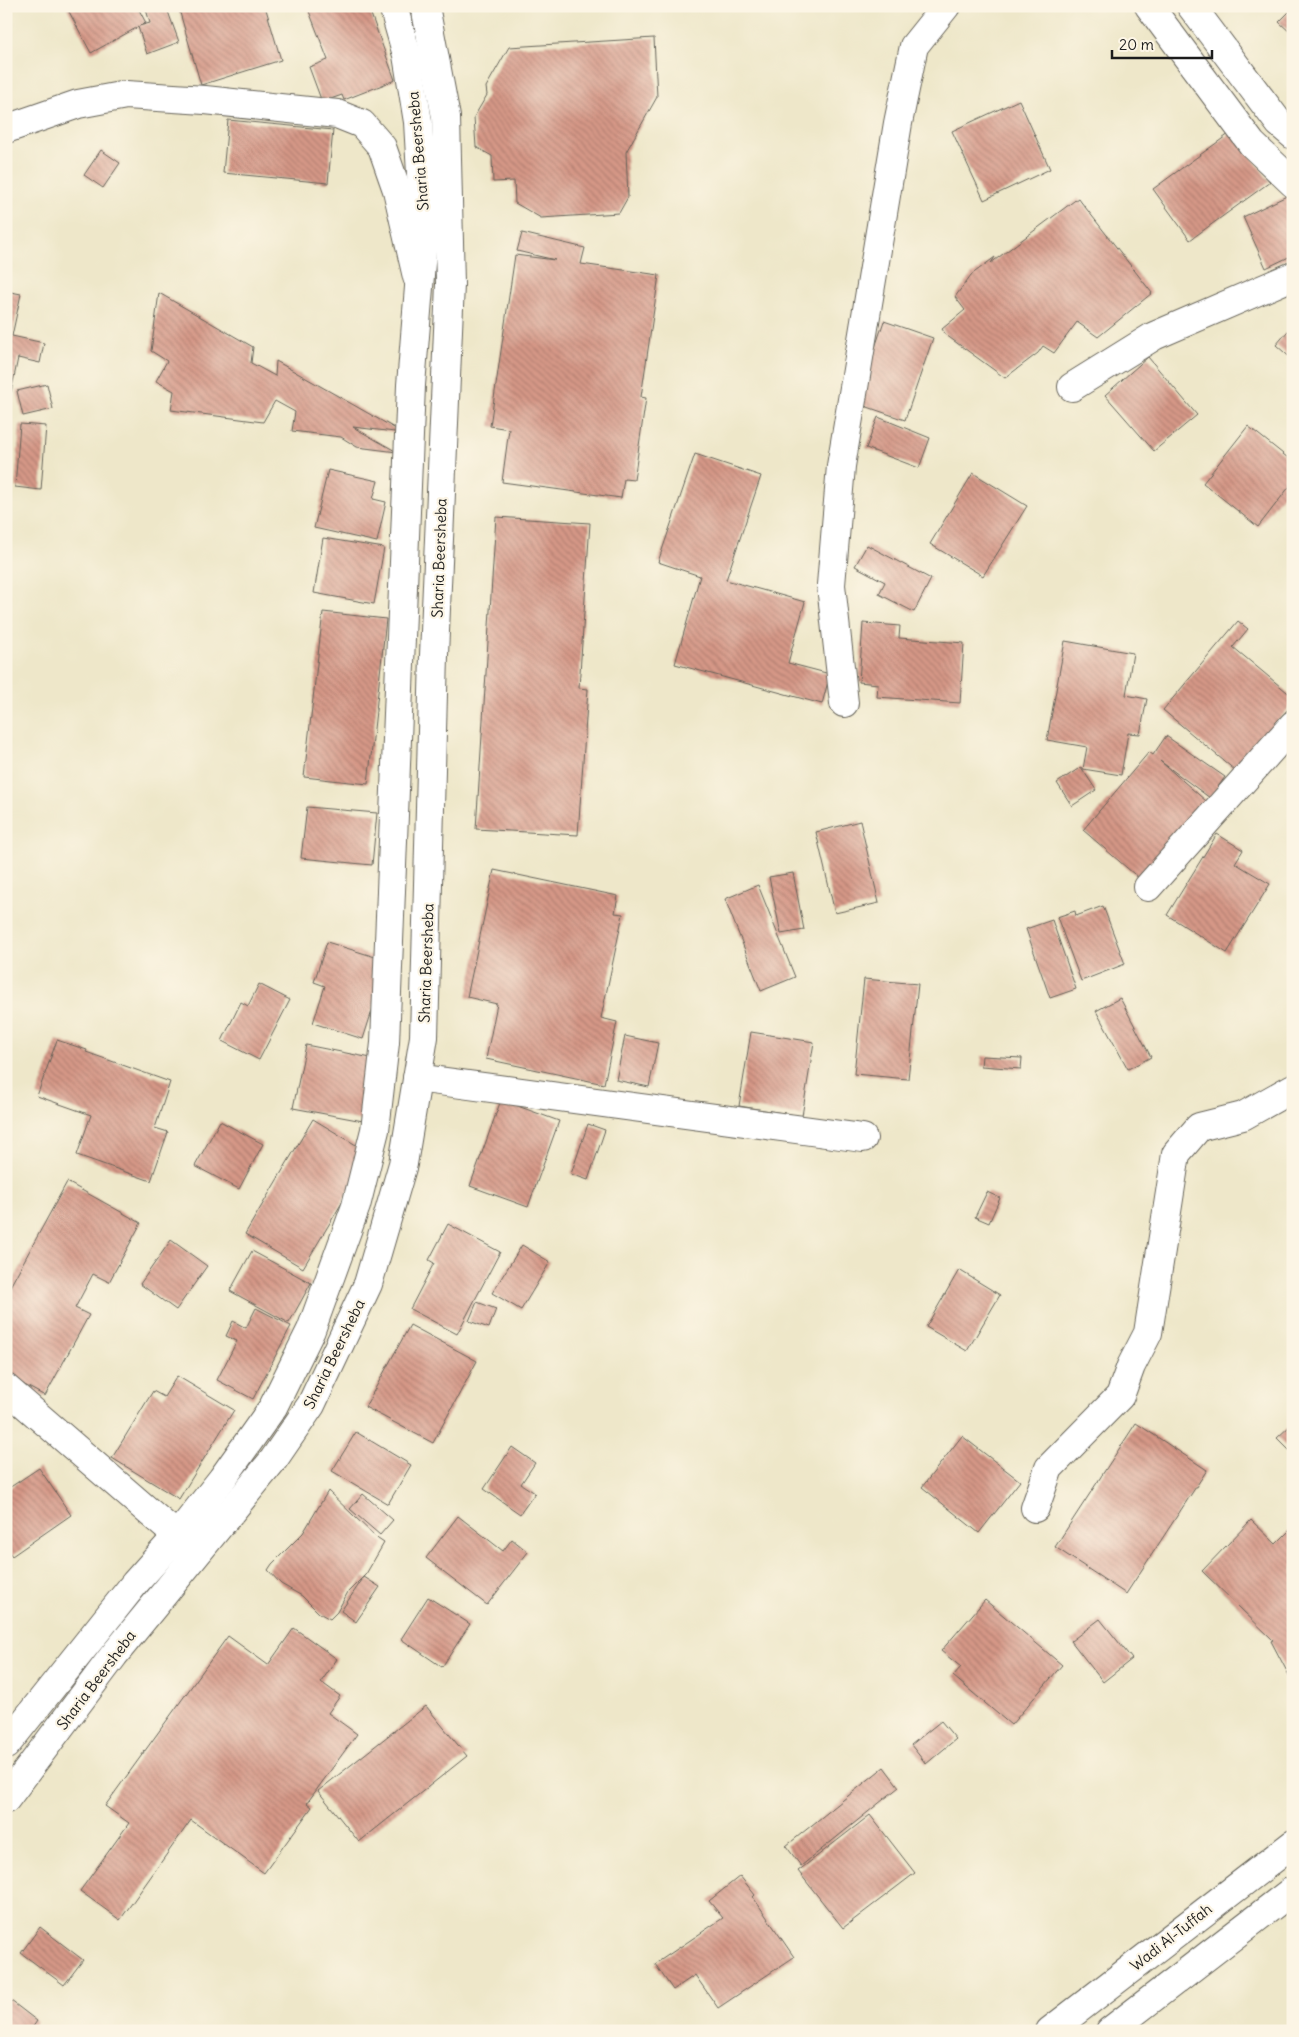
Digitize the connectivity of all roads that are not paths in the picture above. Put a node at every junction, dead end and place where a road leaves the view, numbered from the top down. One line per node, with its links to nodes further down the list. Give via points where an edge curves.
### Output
1 (393, 6): 10 (street, Sharia Beersheba, via 407,55 418,122 424,226)
2 (425, 6): 15 (street, Sharia Beersheba, via 446,117 450,284 434,655 424,1037)
3 (946, 6): 12 (street, via 914,46 898,123 841,466 831,585)
4 (1149, 6): 8 (street, via 1252,144)
5 (1191, 6): 7 (street)
6 (6, 128): 10 (street, via 78,104 126,95 338,114 362,124 382,147 397,190)
7 (1293, 136)
8 (1293, 183)
9 (1293, 276): 11 (street, via 1154,336)
10 (419, 285): 20 (street, Sharia Beersheba, via 411,385 385,1043 375,1130 356,1206 311,1330 272,1407 222,1480)
11 (1072, 387)
12 (844, 703)
13 (1293, 726): 14 (street)
14 (1148, 887)
15 (417, 1078): 17 (street); 22 (street, Sharia Beersheba, via 403,1164 368,1284 311,1405 274,1459 114,1654)
16 (1293, 1088): 19 (street, via 1243,1116 1199,1127 1176,1154 1148,1333 1130,1366 1120,1396 1049,1468)
17 (863, 1138)
18 (6, 1388): 20 (street)
19 (1035, 1508)
20 (177, 1536): 21 (street, Sharia Beersheba, via 134,1583)
21 (6, 1745)
22 (6, 1799)
23 (1293, 1844): 25 (street, Wadi Al-Tuffah)
24 (1293, 1890): 26 (street)
25 (1050, 2031)
26 (1110, 2031)

